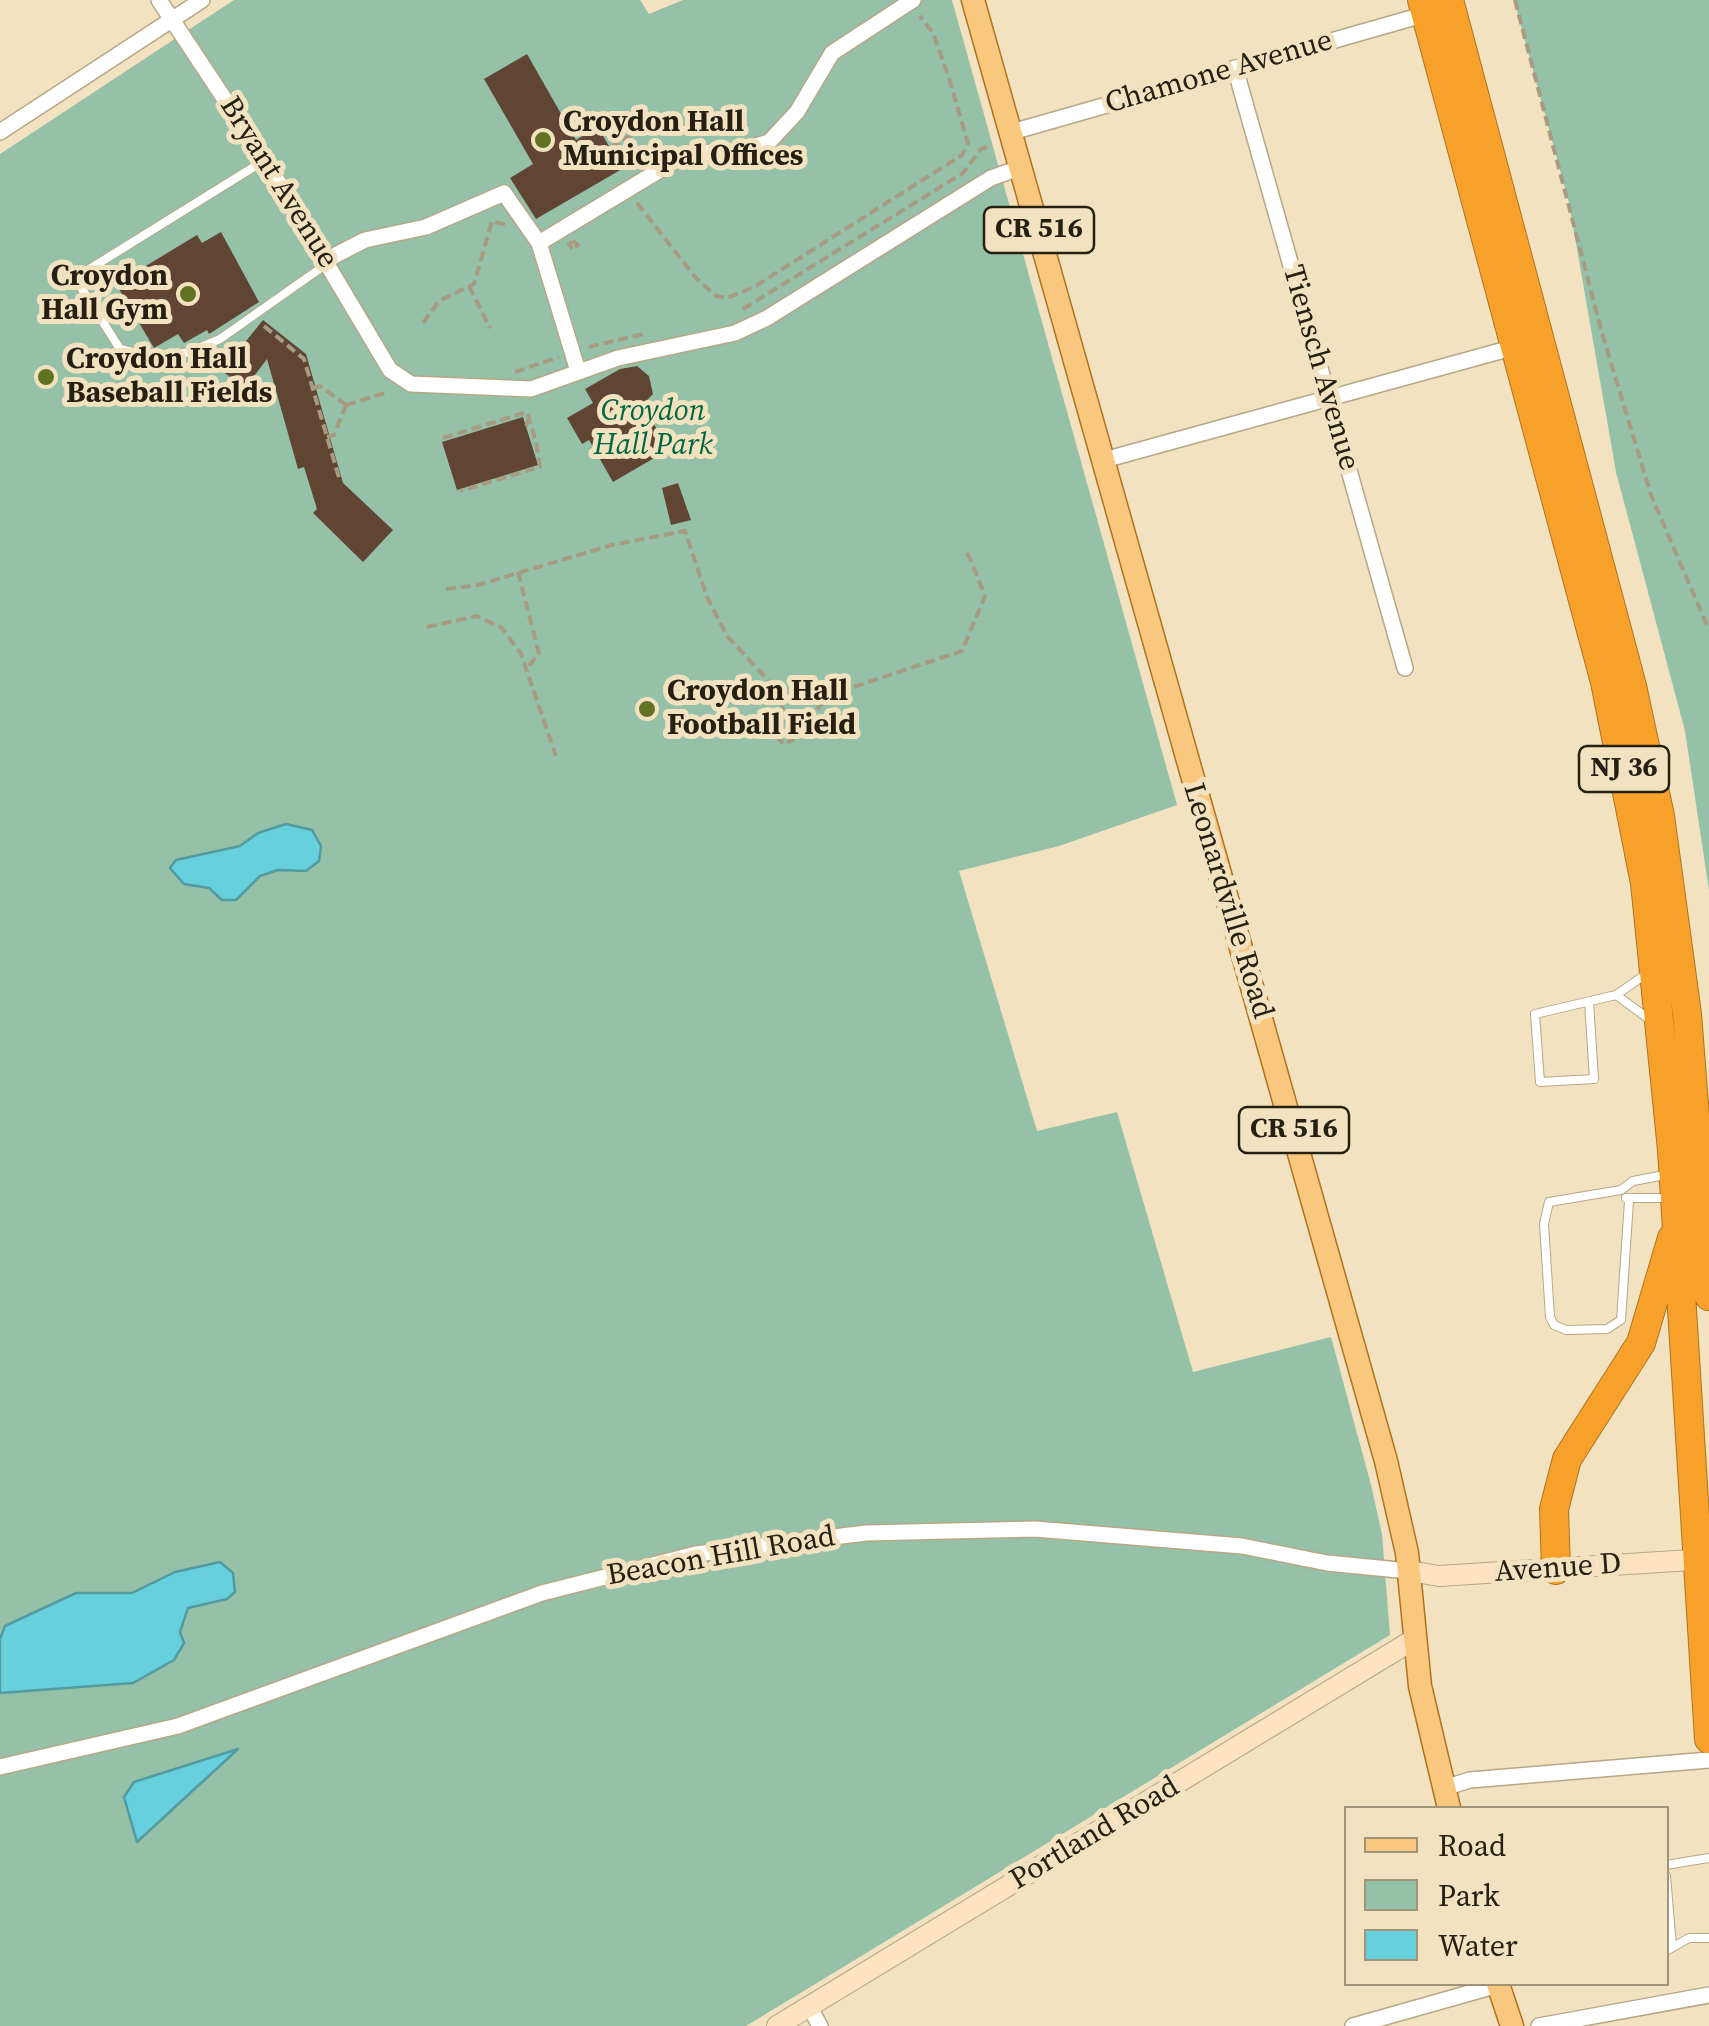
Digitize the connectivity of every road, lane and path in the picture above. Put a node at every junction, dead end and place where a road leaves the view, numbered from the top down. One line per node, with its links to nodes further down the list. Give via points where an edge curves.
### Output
1 (159, 0): 7 (street, Bryant Avenue)
2 (202, 0): 7 (street)
3 (974, 0): 11 (main road, Leonardville Road / CR 516)
4 (1516, 0): 46 (path, via 1651,495)
5 (908, 3): 16 (street, via 832,52 797,112 769,142 746,151 688,152); 16 (path, via 932,33 968,138 962,155 727,298 703,286 665,243 640,210)
6 (1432, 5): 8 (street, Chamone Avenue); 26 (highway, NJ 36); 57 (highway, NJ 36, via 1650,766 1686,999)
7 (172, 20): 10 (street); 14 (street, Bryant Avenue)
8 (1234, 68): 11 (street, Chamone Avenue); 33 (street, Tiensch Avenue)
9 (655, 120): 12 (path)
10 (0, 132)
11 (1004, 138): 15 (main road, Leonardville Road / CR 516); 21 (path, via 980,149 963,173)
12 (617, 143): 13 (path); 16 (path)
13 (610, 148)
14 (265, 160): 19 (street, Bryant Avenue); 19 (lane, via 75,278 120,349 165,357 220,339)
15 (1022, 167): 29 (street, via 991,178 751,327); 39 (main road, Leonardville Road / CR 516)
16 (639, 183): 18 (street)
17 (515, 228): 20 (path, via 492,221)
18 (539, 243): 19 (street, via 504,193); 29 (street)
19 (327, 262): 29 (street, Bryant Avenue, via 398,379 504,391 536,388)
20 (469, 286): 23 (path, via 439,302); 24 (path)
21 (736, 313)
22 (258, 322): 31 (path, via 304,358)
23 (423, 323)
24 (490, 328)
25 (648, 333): 27 (path)
26 (1516, 346): 33 (street); 50 (highway, NJ 36, via 1605,682)
27 (578, 351)
28 (568, 354): 30 (path)
29 (578, 370)
30 (506, 375)
31 (313, 388): 34 (path); 37 (path)
32 (385, 393): 34 (path)
33 (1328, 398): 39 (street); 47 (street, Tiensch Avenue)
34 (346, 404): 37 (path, via 334,435)
35 (528, 418): 36 (path); 38 (path, via 526,412); 41 (path, via 540,466)
36 (526, 426)
37 (327, 437): 40 (path)
38 (443, 438)
39 (1104, 460): 60 (main road, Leonardville Road / CR 516, via 1370,1403)
40 (340, 481)
41 (460, 491)
42 (966, 549): 43 (path, via 985,596 962,651 829,694 784,744 781,697 727,636 685,531)
43 (517, 571): 44 (path); 48 (path, via 539,654)
44 (446, 589)
45 (427, 627): 48 (path, via 488,619 511,638)
46 (1709, 630)
47 (1405, 668)
48 (526, 669): 49 (path)
49 (556, 756)
50 (1656, 966): 51 (lane); 53 (highway, NJ 36)
51 (1616, 995): 52 (lane); 53 (lane)
52 (1589, 1002): 52 (lane, via 1535,1014 1540,1082 1594,1079)
53 (1663, 1030): 55 (highway, NJ 36)
54 (1621, 1190): 55 (lane, via 1633,1180); 56 (lane); 56 (lane, via 1549,1202 1544,1224 1554,1324 1607,1330 1621,1320)
55 (1676, 1196): 56 (lane); 58 (highway, NJ 36); 59 (highway, via 1641,1343 1567,1459 1554,1509)
56 (1629, 1201)
57 (1709, 1296)
58 (1705, 1559): 59 (street, Avenue D); 62 (highway, NJ 36)
59 (1556, 1570): 60 (street, Avenue D, via 1439,1576)
60 (1408, 1571): 61 (main road, Leonardville Road / CR 516); 64 (street, Beacon Hill Road, via 1242,1546 1035,1529 866,1533 713,1552 525,1599 178,1726)
61 (1413, 1640): 65 (main road, Leonardville Road / CR 516); 73 (street, Portland Road)
62 (1709, 1740)
63 (1709, 1760): 65 (street, via 1470,1780)
64 (0, 1767)
65 (1446, 1798)
66 (1709, 1858): 67 (lane)
67 (1669, 1865)
68 (1709, 1938): 69 (lane, via 1688,1938)
69 (1670, 1948)
70 (1491, 1986): 76 (street)
71 (1499, 1986): 77 (main road)
72 (1709, 1996): 78 (street)
73 (809, 2006): 74 (street, Portland Road); 75 (street)
74 (776, 2026)
75 (820, 2026)
76 (1352, 2026)
77 (1512, 2026)
78 (1539, 2026)

